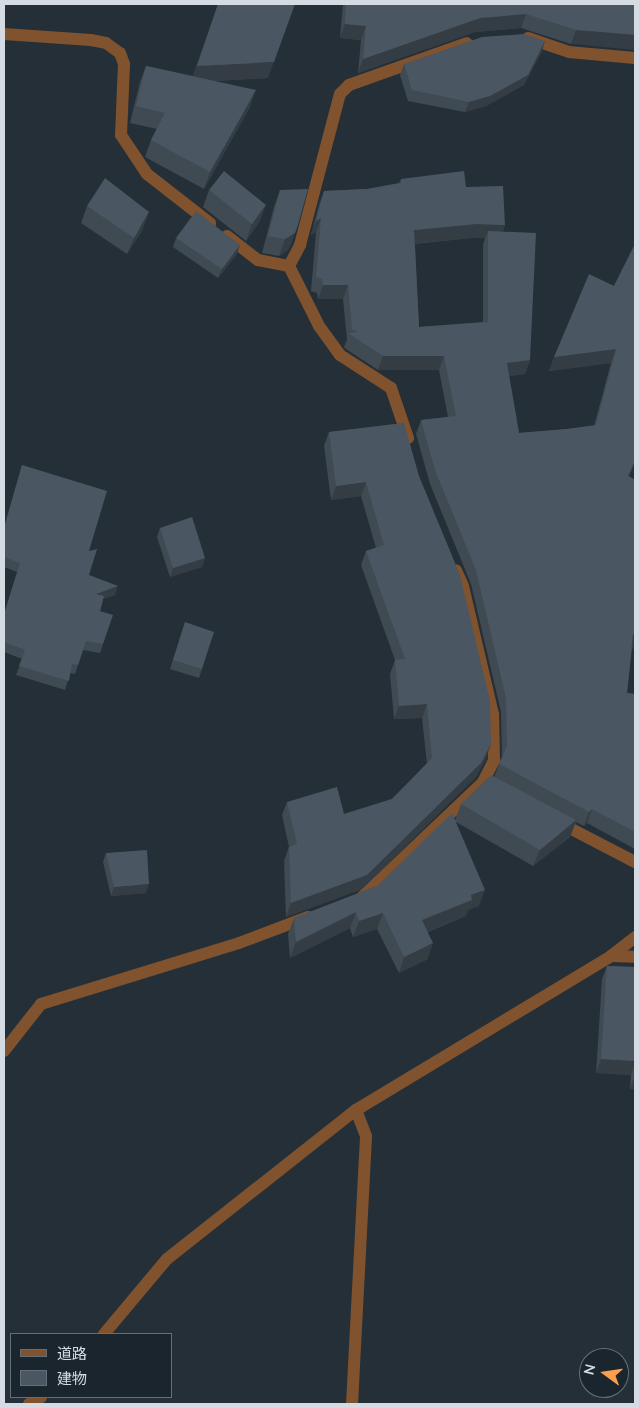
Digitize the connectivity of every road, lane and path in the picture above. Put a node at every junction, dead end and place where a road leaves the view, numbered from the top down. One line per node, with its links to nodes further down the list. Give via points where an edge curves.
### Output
1 (4, 34): 5 (street, via 91,40 106,43 120,53 124,64 119,116 121,135 147,174 258,260)
2 (512, 37): 4 (street, via 521,36 569,52)
3 (477, 40): 5 (street, via 350,85 340,94 300,245)
4 (635, 58)
5 (288, 266): 6 (street, via 319,326 340,355 391,388)
6 (412, 452)
7 (452, 559): 10 (street, via 463,586 493,714 494,760 487,784 366,896)
8 (542, 813): 9 (street)
9 (635, 862)
10 (347, 902)
11 (320, 912): 15 (street, via 239,943 41,1004)
12 (635, 937): 13 (street)
13 (611, 956): 14 (street); 16 (street)
14 (635, 957)
15 (4, 1050)
16 (356, 1110): 17 (street, via 167,1259); 18 (street, via 366,1136)
17 (105, 1333)
18 (352, 1404)

